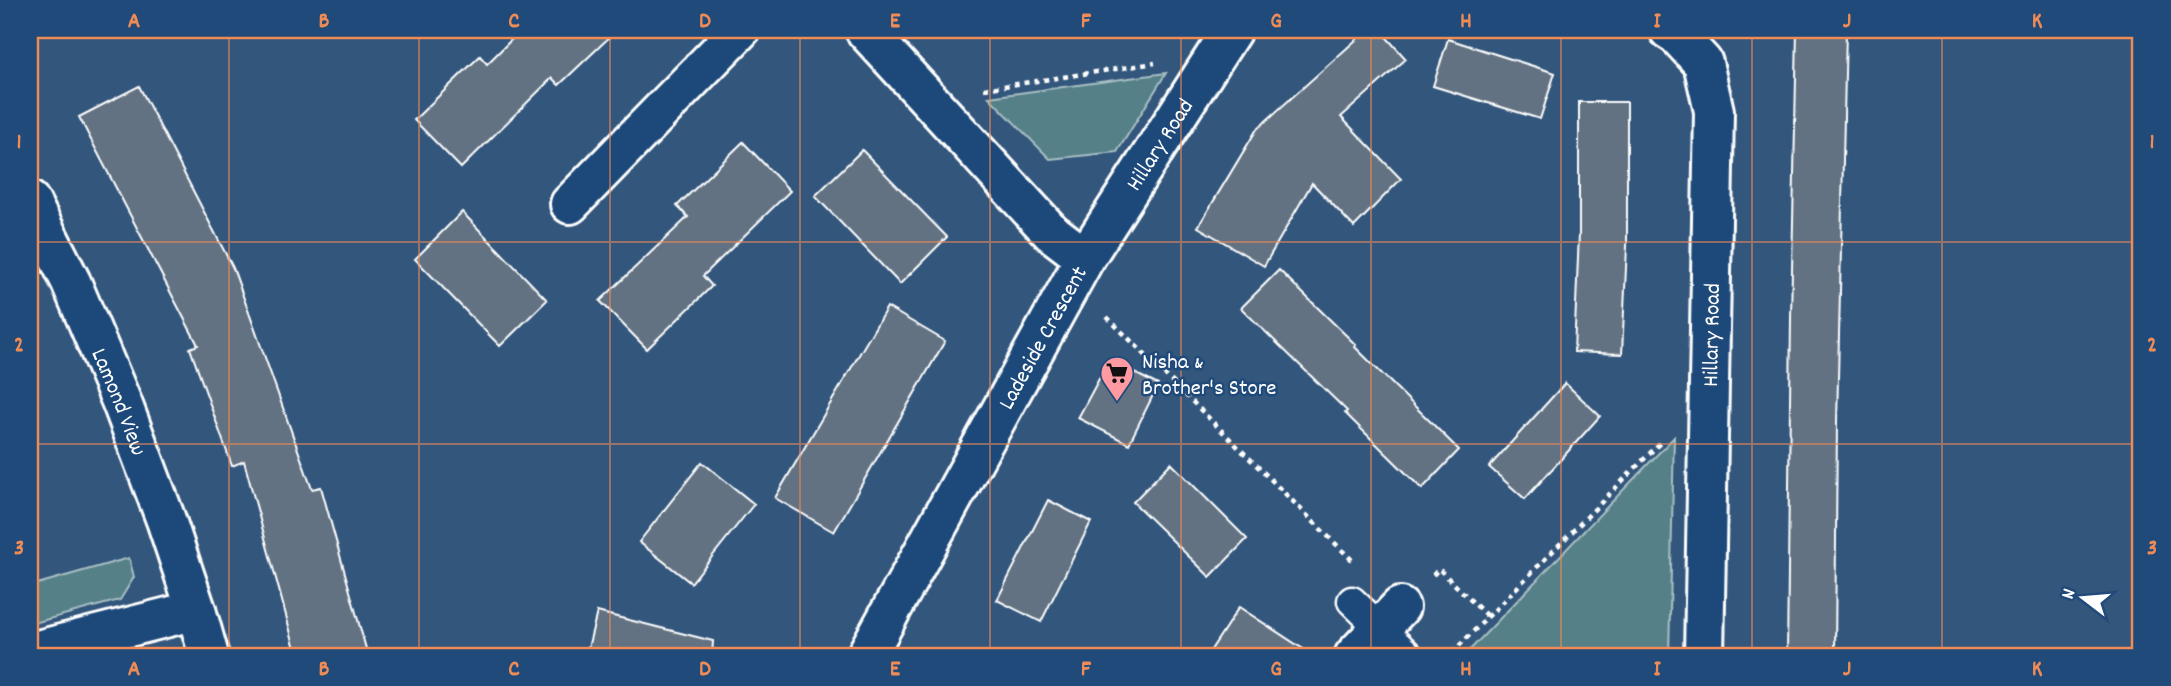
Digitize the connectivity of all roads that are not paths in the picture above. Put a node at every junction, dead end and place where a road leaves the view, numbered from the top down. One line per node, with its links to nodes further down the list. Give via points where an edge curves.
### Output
1 (740, 30): 6 (street)
2 (864, 30): 7 (street, Ladeside Crescent, via 1051,232)
3 (1669, 30): 16 (street, Hillary Road, via 1703,63 1714,111)
4 (1224, 42): 7 (street, Hillary Road)
5 (30, 201): 9 (street, Lamond View, via 71,282 122,403)
6 (570, 204)
7 (1078, 270): 13 (street, Ladeside Crescent)
8 (1352, 601): 10 (lane)
9 (196, 610): 11 (street); 12 (street, Lamond View)
10 (1390, 618): 14 (street); 15 (lane)
11 (30, 652)
12 (209, 656)
13 (866, 656)
14 (1354, 656)
15 (1409, 656)
16 (1704, 656)

